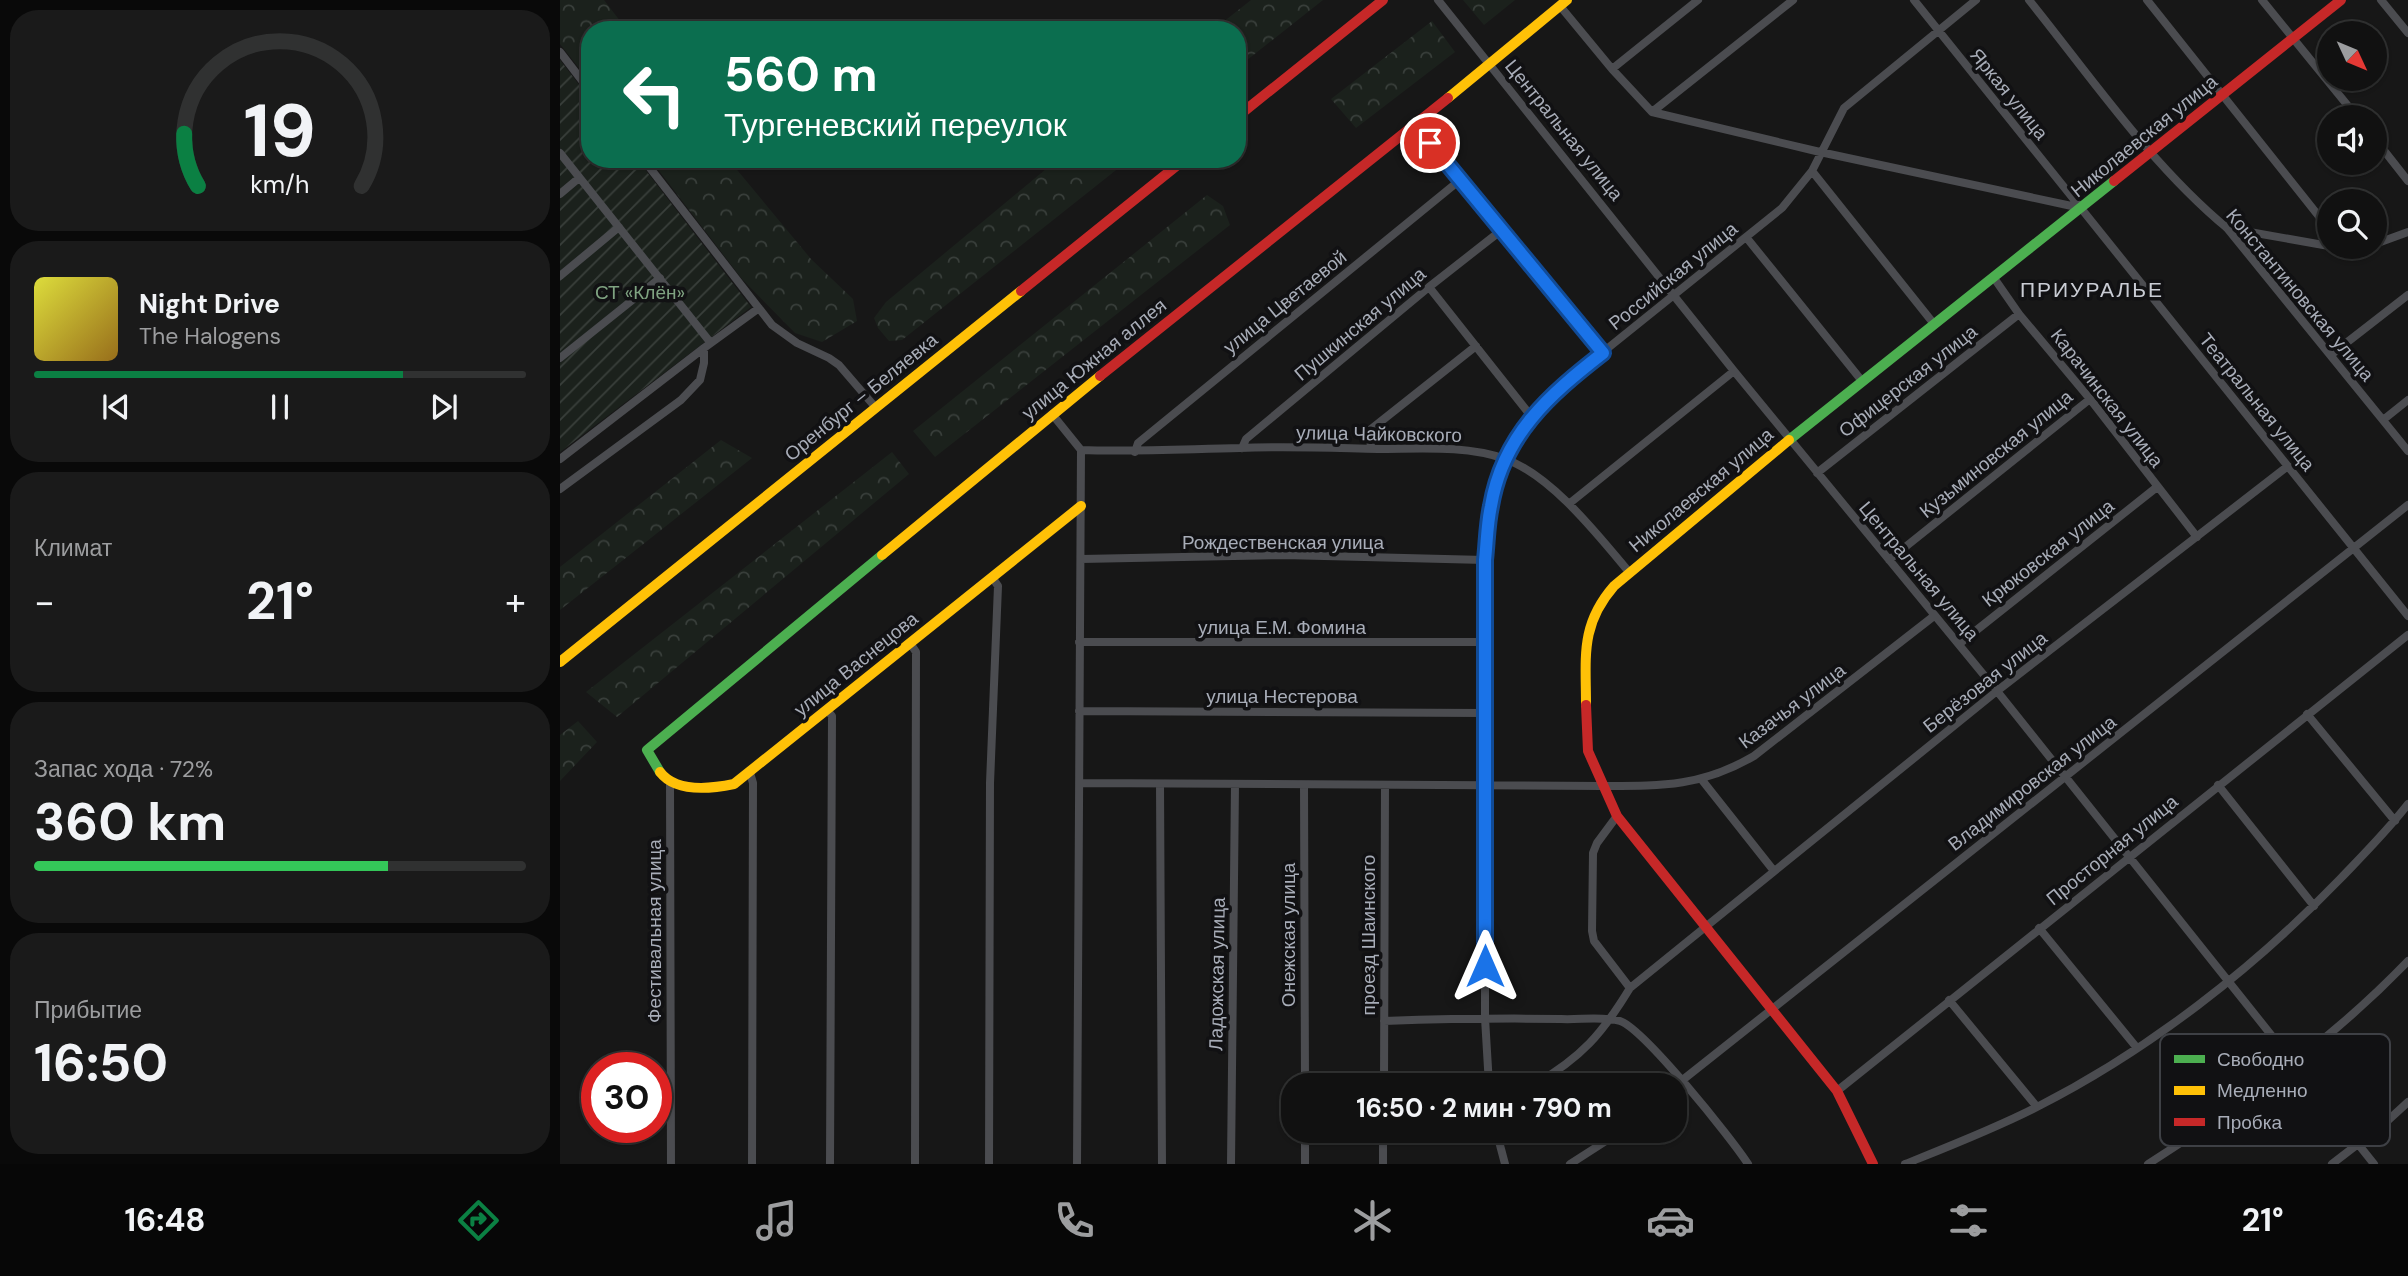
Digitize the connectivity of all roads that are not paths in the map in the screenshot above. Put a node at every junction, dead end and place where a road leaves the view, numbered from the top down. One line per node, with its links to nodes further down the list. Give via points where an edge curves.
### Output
1 (1383, 0): 22 (street)
2 (1438, 0): 17 (street, Центральная улица)
3 (1698, 0): 18 (street)
4 (1793, 0): 23 (street)
5 (1914, 0): 13 (street, Яркая улица)
6 (1976, 0): 13 (street, Российская улица)
7 (2029, 0): 26 (street, Константиновская улица)
8 (2147, 0): 20 (street)
9 (2262, 0): 15 (street)
10 (2341, 0): 15 (street, Николаевская улица)
11 (2381, 0): 14 (street)
12 (1563, 3): 17 (street, улица Южная аллея); 18 (street)
13 (1937, 30): 25 (street, Российская улица, via 1844,108); 36 (street, Яркая улица)
14 (2408, 33)
15 (2293, 38): 20 (street, Николаевская улица); 21 (street)
16 (560, 52): 19 (street)
17 (1491, 64): 24 (street, улица Южная аллея); 49 (street, Центральная улица)
18 (1612, 69): 23 (street)
19 (581, 79)
20 (2223, 95): 26 (street, Николаевская улица); 37 (street)
21 (2347, 105)
22 (1246, 110)
23 (1652, 112): 25 (street)
24 (1415, 125): 33 (street); 64 (street, улица Южная аллея)
25 (1820, 152): 31 (street, Российская улица); 36 (street)
26 (2152, 152): 36 (street, Николаевская улица); 39 (street, Константиновская улица)
27 (560, 153): 32 (street)
28 (2387, 154): 34 (street)
29 (650, 168): 51 (street)
30 (1174, 168): 63 (street, Оренбург – Беляевка)
31 (1812, 171): 42 (street, Российская улица, via 1782,208); 53 (street)
32 (579, 178): 35 (street); 38 (street)
33 (1460, 180): 40 (street); 72 (street, улица Цветаевой, via 1138,443)
34 (2408, 181)
35 (560, 194)
36 (2081, 208): 47 (street, Николаевская улица); 75 (street, Театральная улица)
37 (2317, 214)
38 (619, 227): 45 (street); 46 (street)
39 (2227, 228): 44 (street); 57 (street, Константиновская улица)
40 (1503, 229): 48 (street, Пушкинская улица); 56 (street)
41 (2408, 232): 43 (street)
42 (1746, 237): 49 (street, Российская улица); 60 (street)
43 (2387, 240)
44 (2317, 244)
45 (560, 276)
46 (660, 278): 54 (street); 58 (street)
47 (1994, 278): 52 (street, Карачинская улица); 53 (street, Николаевская улица)
48 (1429, 287): 55 (street); 68 (street, Пушкинская улица)
49 (1675, 294): 56 (street, Российская улица); 59 (street, Центральная улица)
50 (2408, 295): 57 (street)
51 (759, 307): 54 (street); 63 (street, via 772,325 839,365)
52 (2019, 314): 61 (street, Карачинская улица); 76 (street, Офицерская улица)
53 (1934, 324): 60 (street, Николаевская улица)
54 (707, 345): 73 (street); 78 (street, via 700,380 681,400)
55 (1476, 346): 65 (street); 69 (street, via 1370,430)
56 (1603, 353): 65 (street, Российская улица)
57 (2332, 354): 66 (street, Константиновская улица)
58 (560, 358)
59 (1734, 371): 67 (street, Центральная улица); 79 (street)
60 (1862, 381): 67 (street, Николаевская улица)
61 (2090, 399): 77 (street, Карачинская улица); 86 (street, Кузьминовская улица)
62 (2408, 400): 66 (street)
63 (876, 408): 96 (street, Оренбург – Беляевка)
64 (1052, 414): 70 (street); 105 (street, улица Южная аллея, via 647,750)
65 (1531, 416): 74 (street, Российская улица)
66 (2383, 420): 71 (street, Константиновская улица)
67 (1790, 439): 76 (street, Центральная улица); 87 (street, Николаевская улица)
68 (1242, 447): 69 (street, улица Чайковского); 72 (street, улица Чайковского)
69 (1371, 449): 74 (street, улица Чайковского, via 1444,449)
70 (1081, 450): 72 (street, улица Чайковского); 80 (street)
71 (2408, 451)
72 (1135, 452)
73 (560, 459)
74 (1505, 459): 79 (street, улица Чайковского); 85 (street, Российская улица, via 1491,504)
75 (2288, 466): 82 (street, Берёзовая улица); 83 (street, Театральная улица)
76 (1817, 472): 86 (street, Центральная улица)
77 (2157, 487): 82 (street, Карачинская улица); 95 (street, Крюковская улица)
78 (560, 489)
79 (1570, 503): 87 (street, улица Чайковского)
80 (1081, 506): 84 (street); 88 (street, улица Васнецова)
81 (2407, 507): 83 (street, Владимировская улица)
82 (2197, 537): 97 (street, Берёзовая улица)
83 (2353, 547): 90 (street, Театральная улица); 103 (street, Владимировская улица)
84 (1081, 559): 85 (street, Рождественская улица, via 1283,555); 92 (street)
85 (1485, 560): 93 (street, Российская улица)
86 (1889, 560): 89 (street, Центральная улица)
87 (1629, 572): 113 (street, Николаевская улица, via 1600,602 1587,639 1588,751)
88 (992, 577): 94 (street, улица Васнецова); 155 (street, via 998,586 990,783)
89 (1934, 615): 95 (street, Центральная улица); 104 (street, Казачья улица, via 1754,757)
90 (2408, 617)
91 (2408, 635): 101 (street, Просторная улица)
92 (1079, 642): 93 (street, улица Е.М. Фомина); 99 (street)
93 (1485, 642): 100 (street, Российская улица)
94 (910, 643): 98 (street, улица Васнецова); 154 (street, via 916,652)
95 (1959, 644): 97 (street, Центральная улица)
96 (560, 662)
97 (1997, 691): 103 (street, Центральная улица); 118 (street, Берёзовая улица)
98 (827, 710): 102 (street, улица Васнецова); 153 (street, via 832,716)
99 (1079, 711): 100 (street, улица Нестерова); 106 (street)
100 (1484, 713): 112 (street, Российская улица)
101 (2307, 715): 111 (street, Просторная улица); 116 (street)
102 (750, 772): 105 (street, улица Васнецова, via 719,788); 152 (street)
103 (2065, 778): 117 (street, Центральная улица); 126 (street, Владимировская улица)
104 (1702, 780): 113 (street, Казачья улица); 118 (street)
105 (670, 782): 151 (street, Фестивальная улица)
106 (1080, 783): 107 (street); 156 (street)
107 (1160, 783): 108 (street); 157 (street)
108 (1236, 784): 109 (street); 158 (street, Ладожская улица)
109 (1304, 785): 110 (street); 133 (street, Онежская улица)
110 (1384, 785): 112 (street); 129 (street, проезд Шаинского)
111 (2218, 785): 117 (street, Просторная улица); 119 (street)
112 (1484, 786): 113 (street, Казачья улица); 127 (street, Российская улица)
113 (1602, 786): 115 (street, Николаевская улица)
114 (2408, 803): 116 (street)
115 (1617, 816): 120 (street, Николаевская улица); 124 (street, via 1593,853 1592,931 1599,949)
116 (2395, 821): 119 (street)
117 (2128, 857): 121 (street, Просторная улица); 123 (street, Центральная улица)
118 (1774, 871): 120 (street, Берёзовая улица)
119 (2314, 906): 123 (street)
120 (1705, 928): 124 (street, Берёзовая улица); 126 (street, Николаевская улица)
121 (2039, 928): 125 (street, Просторная улица); 132 (street)
122 (2408, 961): 131 (street)
123 (2228, 982): 130 (street, Центральная улица); 132 (street)
124 (1630, 988): 128 (street, Берёзовая улица)
125 (1949, 1000): 139 (street, Просторная улица); 142 (street)
126 (1770, 1009): 138 (street, Владимировская улица); 139 (street, Николаевская улица)
127 (1485, 1018): 128 (street); 129 (street); 135 (street, Российская улица)
128 (1610, 1020): 136 (street, Берёзовая улица, via 1583,1052); 137 (street, via 1627,1025)
129 (1384, 1021): 134 (street, проезд Шаинского)
130 (2270, 1034)
131 (2329, 1034)
132 (2137, 1048): 142 (street)
133 (1305, 1073)
134 (1384, 1073)
135 (1488, 1073)
136 (1555, 1073)
137 (1669, 1073)
138 (1687, 1076)
139 (1837, 1091): 164 (street, Николаевская улица)
140 (1687, 1092): 163 (street, via 1715,1119)
141 (2408, 1102): 143 (street)
142 (2037, 1107): 165 (street)
143 (2390, 1117)
144 (1305, 1143): 159 (street)
145 (1383, 1143): 160 (street)
146 (1499, 1143): 161 (street)
147 (1603, 1143): 162 (street)
148 (2176, 1146): 166 (street)
149 (2357, 1146): 167 (street)
150 (2359, 1146): 168 (street, Центральная улица)
151 (671, 1164)
152 (752, 1164)
153 (830, 1164)
154 (915, 1164)
155 (989, 1164)
156 (1077, 1164)
157 (1162, 1164)
158 (1231, 1164)
159 (1305, 1164)
160 (1383, 1164)
161 (1505, 1164)
162 (1570, 1164)
163 (1748, 1164)
164 (1873, 1164)
165 (1905, 1164)
166 (2148, 1164)
167 (2332, 1164)
168 (2374, 1164)

